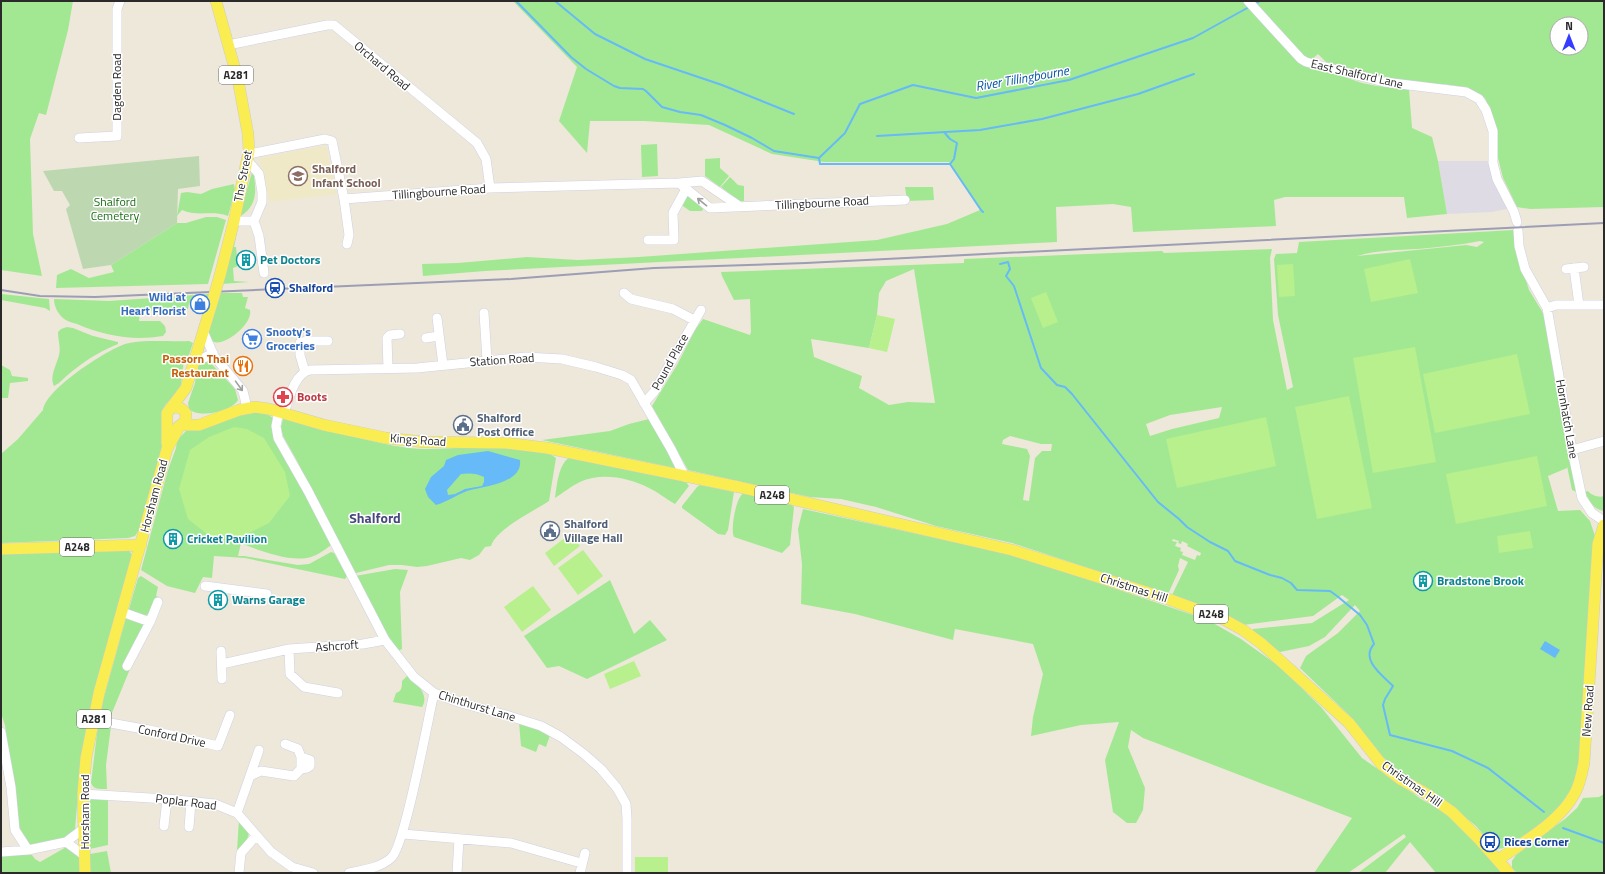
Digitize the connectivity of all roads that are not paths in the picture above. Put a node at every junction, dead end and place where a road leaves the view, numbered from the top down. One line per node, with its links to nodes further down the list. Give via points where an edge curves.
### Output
1 (120, 1): 5 (street, Dagden Road, via 117,9 117,136)
2 (216, 1): 4 (main road, The Street / A281)
3 (1248, 1): 23 (street, East Shalford Lane, via 1306,62 1384,82 1466,92 1479,99 1486,110 1493,131 1493,163 1497,179 1514,212 1525,269)
4 (228, 45): 6 (main road, The Street / A281, via 238,80 248,134); 8 (street, Orchard Road, via 334,25 477,143 486,159)
5 (79, 138)
6 (248, 158): 10 (street, via 325,139 332,141); 13 (main road, The Street / A281); 14 (street, via 259,174 262,192 262,202)
7 (679, 183): 8 (street, Tillingbourne Road); 9 (street, Tillingbourne Road); 12 (street, Tillingbourne Road, via 702,181)
8 (490, 188): 10 (street, Tillingbourne Road)
9 (686, 189): 12 (street, Tillingbourne Road, one-way to 9, via 710,208); 15 (street, via 673,212 674,240)
10 (344, 199): 16 (street, via 349,235)
11 (905, 200): 12 (street, Tillingbourne Road)
12 (739, 206)
13 (234, 221): 14 (street); 20 (main road, The Street / A281, bridge)
14 (254, 221): 18 (street, via 259,236)
15 (648, 240)
16 (347, 244)
17 (1584, 267): 21 (street, via 1570,268)
18 (264, 273)
19 (624, 293): 27 (street, via 631,299 672,309)
20 (212, 303): 28 (main road, Horsham Road / A281)
21 (1579, 305): 22 (street); 23 (street, via 1556,305)
22 (1604, 305)
23 (1547, 308): 48 (street, Hornhatch Lane)
24 (701, 310): 27 (street, Pound Place)
25 (484, 313): 35 (street)
26 (436, 318): 30 (street)
27 (694, 320): 40 (street, Pound Place, via 654,392)
28 (203, 331): 33 (street); 34 (main road, Horsham Road / A281)
29 (400, 334): 37 (street, via 387,338)
30 (439, 336): 31 (street); 36 (street)
31 (426, 338)
32 (328, 341): 38 (street, via 300,343 300,355)
33 (213, 353): 34 (street, via 200,360); 42 (street, one-way to 42, via 243,391)
34 (195, 359): 39 (main road, Horsham Road / A281)
35 (487, 360): 36 (street, Station Road); 40 (street, Station Road, via 520,357 567,359 630,378)
36 (443, 365): 37 (street, Station Road)
37 (388, 368): 38 (street, Station Road)
38 (305, 372): 43 (street, via 296,383)
39 (186, 388): 41 (main road, Horsham Road / A281); 44 (main road, Horsham Road / A281)
40 (644, 403): 49 (street, Station Road)
41 (172, 408): 44 (main road, via 178,407); 45 (main road, Horsham Road, via 167,414)
42 (247, 408): 43 (main road, Kings Road / A248, via 265,408); 44 (main road, Kings Road / A248, via 209,421)
43 (281, 412): 49 (main road, Kings Road / A248, via 324,425 386,438 424,442 495,442 525,445); 59 (street, Chinthurst Lane, via 276,426 278,438)
44 (183, 419): 45 (main road, via 172,426); 47 (main road, Horsham Road / A281)
45 (167, 420): 47 (main road, Horsham Road / A281)
46 (1604, 441): 48 (street)
47 (167, 448): 52 (main road, Horsham Road / A281)
48 (1572, 450): 50 (street, Hornhatch Lane, via 1582,498 1592,513)
49 (685, 477): 88 (main road, Christmas Hill / A248, via 1017,551 1223,619 1258,641 1282,661 1349,723 1382,764 1400,779 1452,812)
50 (1604, 520)
51 (1604, 525): 88 (main road, New Road, via 1598,544 1585,756 1581,778 1576,792 1559,815)
52 (141, 545): 53 (main road, A248); 57 (main road, Horsham Road / A281)
53 (1, 549)
54 (205, 586): 55 (street)
55 (267, 594)
56 (158, 602): 58 (street)
57 (122, 612): 58 (street); 68 (main road, Horsham Road / A281)
58 (150, 622): 63 (street)
59 (385, 640): 60 (street, Ashcroft); 66 (street, Chinthurst Lane, via 414,677)
60 (289, 649): 62 (street, Ashcroft); 65 (street, via 290,674 304,687)
61 (221, 651): 62 (street)
62 (222, 664): 64 (street)
63 (127, 666)
64 (222, 679)
65 (338, 693)
66 (434, 693): 80 (street); 95 (street, Chinthurst Lane, via 541,726 561,737 601,769 626,804)
67 (230, 715): 68 (street, Conford Drive, via 218,746)
68 (94, 720): 73 (main road, Horsham Road / A281)
69 (1, 732): 84 (street, via 11,786 15,830)
70 (285, 744): 72 (street, via 298,748 301,757 301,769 294,776 261,771)
71 (259, 750): 72 (street)
72 (250, 776): 76 (street)
73 (82, 794): 74 (street, Poplar Road); 79 (main road, Horsham Road / A281)
74 (167, 799): 75 (street, Poplar Road); 77 (street)
75 (191, 802): 76 (street, Poplar Road, via 215,804); 78 (street)
76 (237, 813): 81 (street, Poplar Road)
77 (164, 826)
78 (189, 826)
79 (83, 829): 83 (street); 87 (main road, Horsham Road / A281)
80 (403, 834): 82 (street); 93 (street, via 392,858 376,867)
81 (256, 836): 91 (street, via 241,853); 92 (street, Poplar Road, via 271,852 292,867)
82 (459, 839): 89 (street, via 511,843); 94 (street)
83 (66, 842): 84 (street); 87 (street)
84 (28, 850): 85 (street)
85 (1, 852)
86 (585, 853): 89 (street)
87 (85, 856): 90 (main road, Horsham Road / A281)
88 (1498, 860): 96 (main road, Christmas Hill)
89 (580, 868)
90 (85, 873)
91 (238, 873)
92 (313, 873)
93 (348, 873)
94 (457, 873)
95 (627, 873)
96 (1509, 873)

